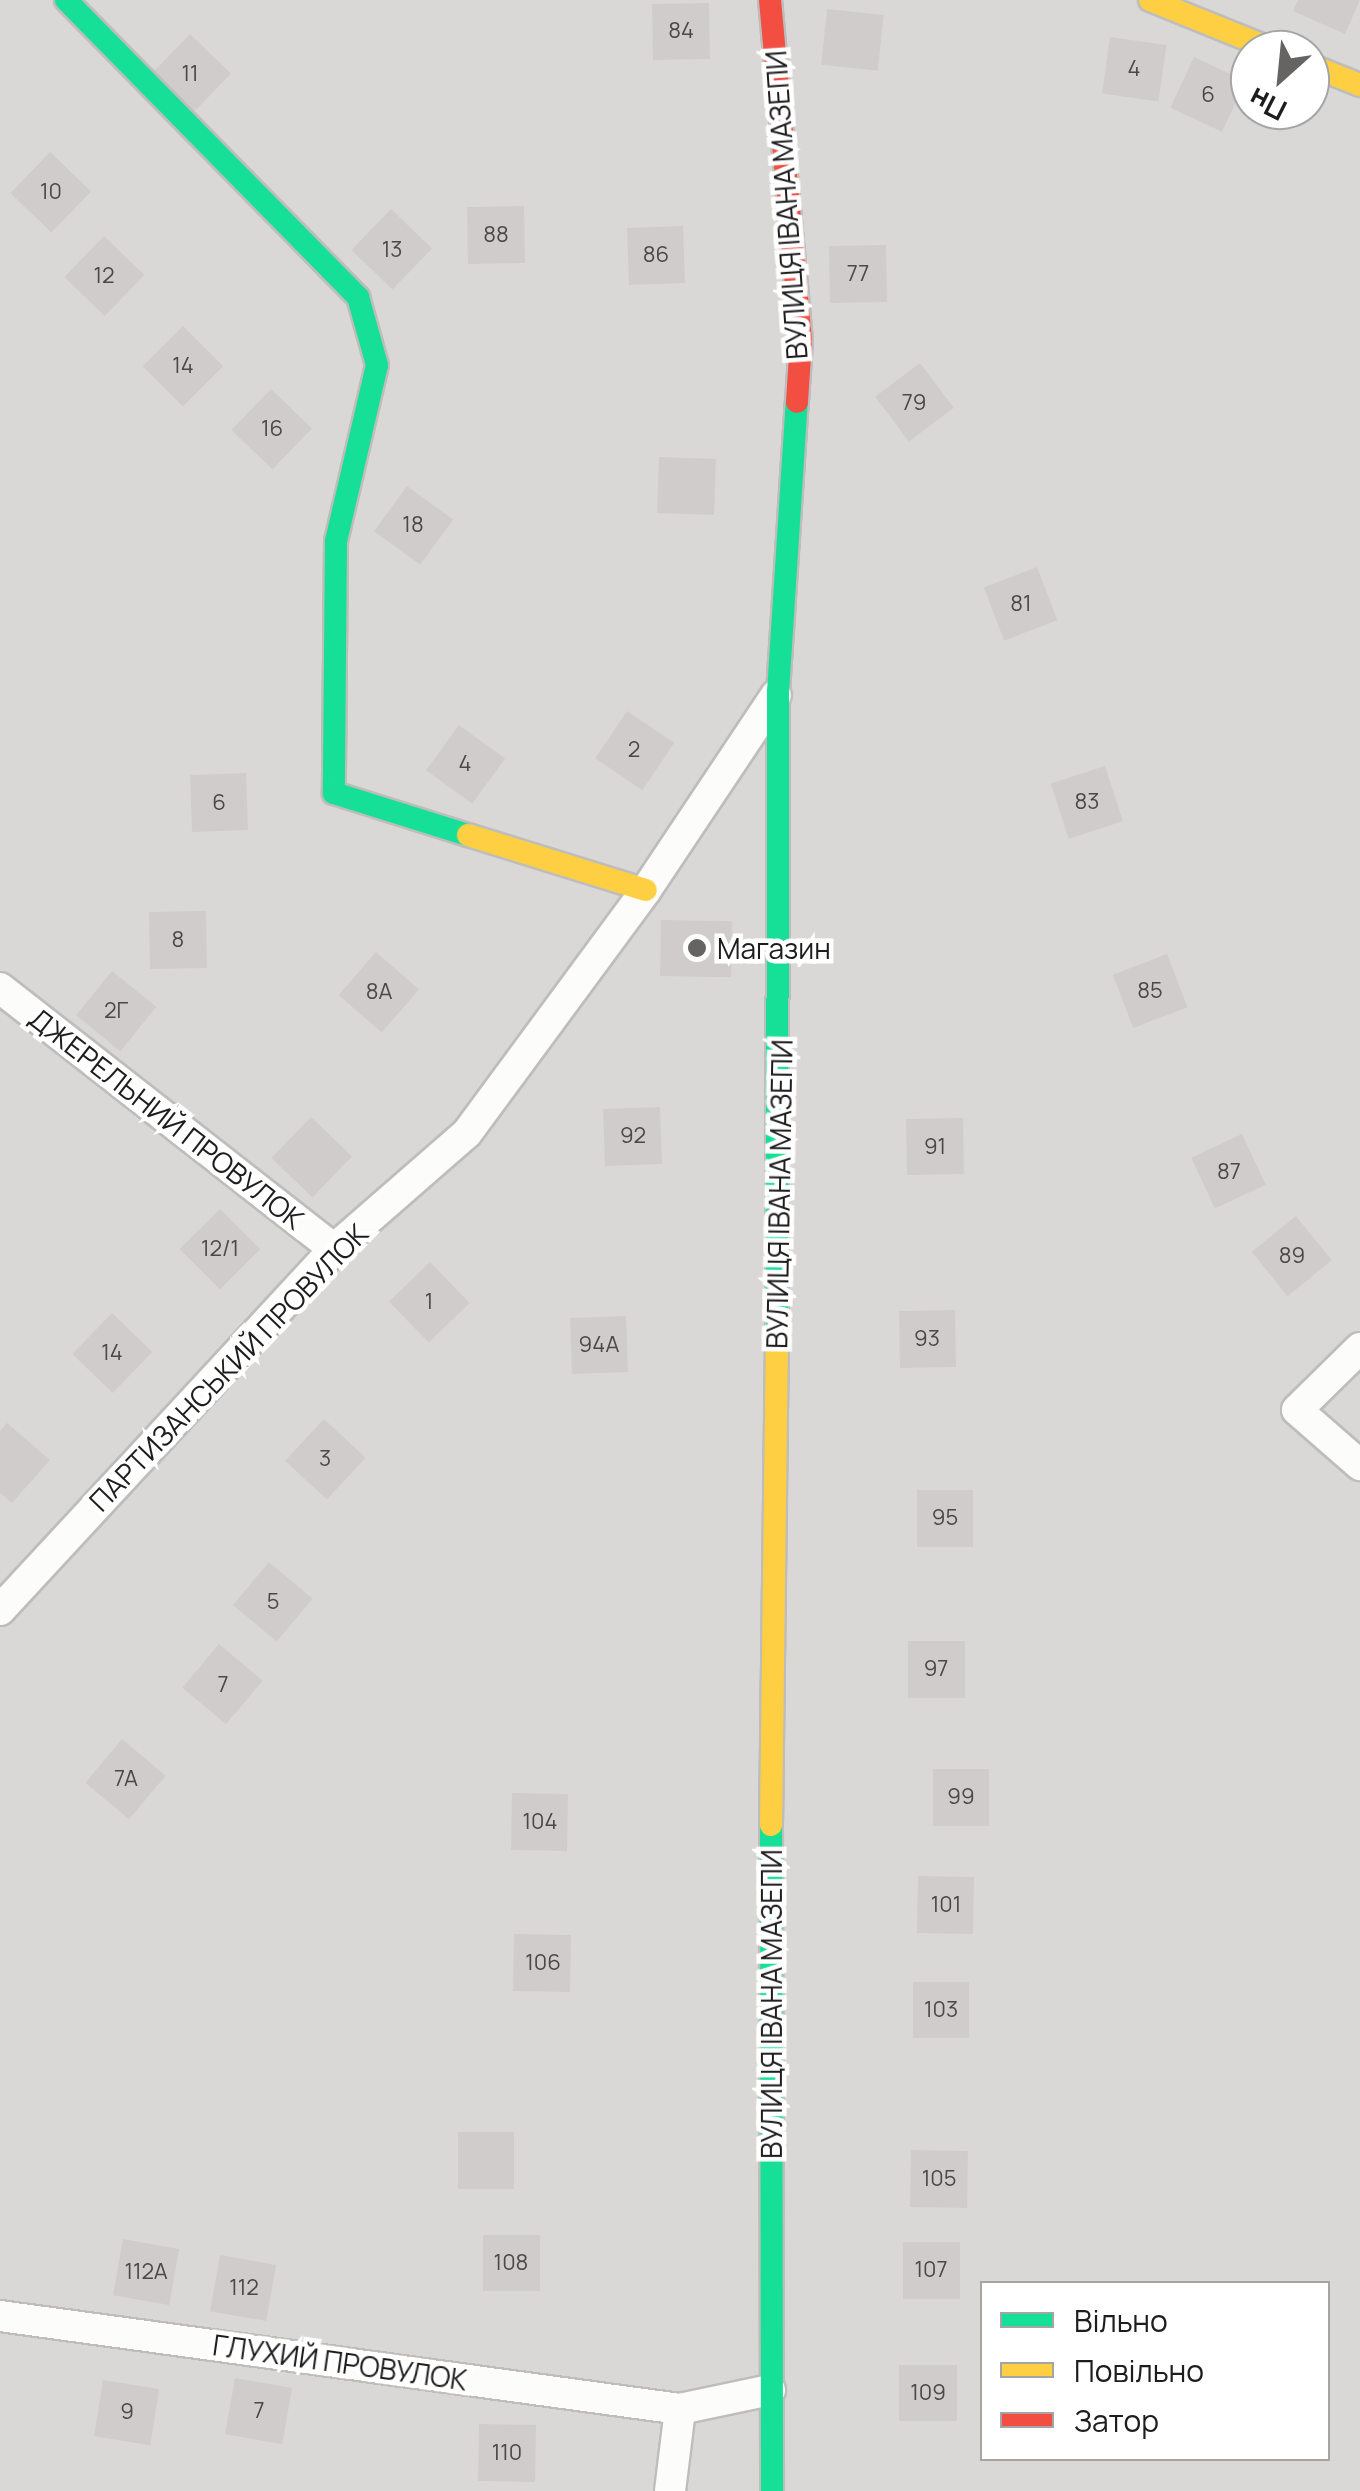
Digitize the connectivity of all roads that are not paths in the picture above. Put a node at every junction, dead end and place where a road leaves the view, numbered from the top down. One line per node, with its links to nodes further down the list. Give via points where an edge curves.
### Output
1 (66, 0): 8 (street, via 358,297 377,365 336,541 334,793)
2 (770, 0): 7 (street, ВУЛИЦЯ ІВАНА МАЗЕПИ, via 801,341)
3 (1150, 0): 4 (street)
4 (1230, 32)
5 (1330, 73): 6 (street)
6 (1360, 85)
7 (778, 692): 8 (street, ПАРТИЗАНСЬКИЙ ПРОВУЛОК); 15 (street, ВУЛИЦЯ ІВАНА МАЗЕПИ)
8 (646, 890): 10 (street, ПАРТИЗАНСЬКИЙ ПРОВУЛОК, via 466,1134)
9 (0, 988): 10 (street, ДЖЕРЕЛЬНИЙ ПРОВУЛОК)
10 (334, 1249): 13 (street, ПАРТИЗАНСЬКИЙ ПРОВУЛОК)
11 (1360, 1348): 12 (street, via 1297,1410)
12 (1360, 1465)
13 (0, 1610)
14 (0, 2316): 16 (street, ГЛУХИЙ ПРОВУЛОК)
15 (770, 2390): 16 (street); 18 (street, ВУЛИЦЯ ІВАНА МАЗЕПИ)
16 (680, 2409): 17 (street)
17 (670, 2491)
18 (772, 2491)

